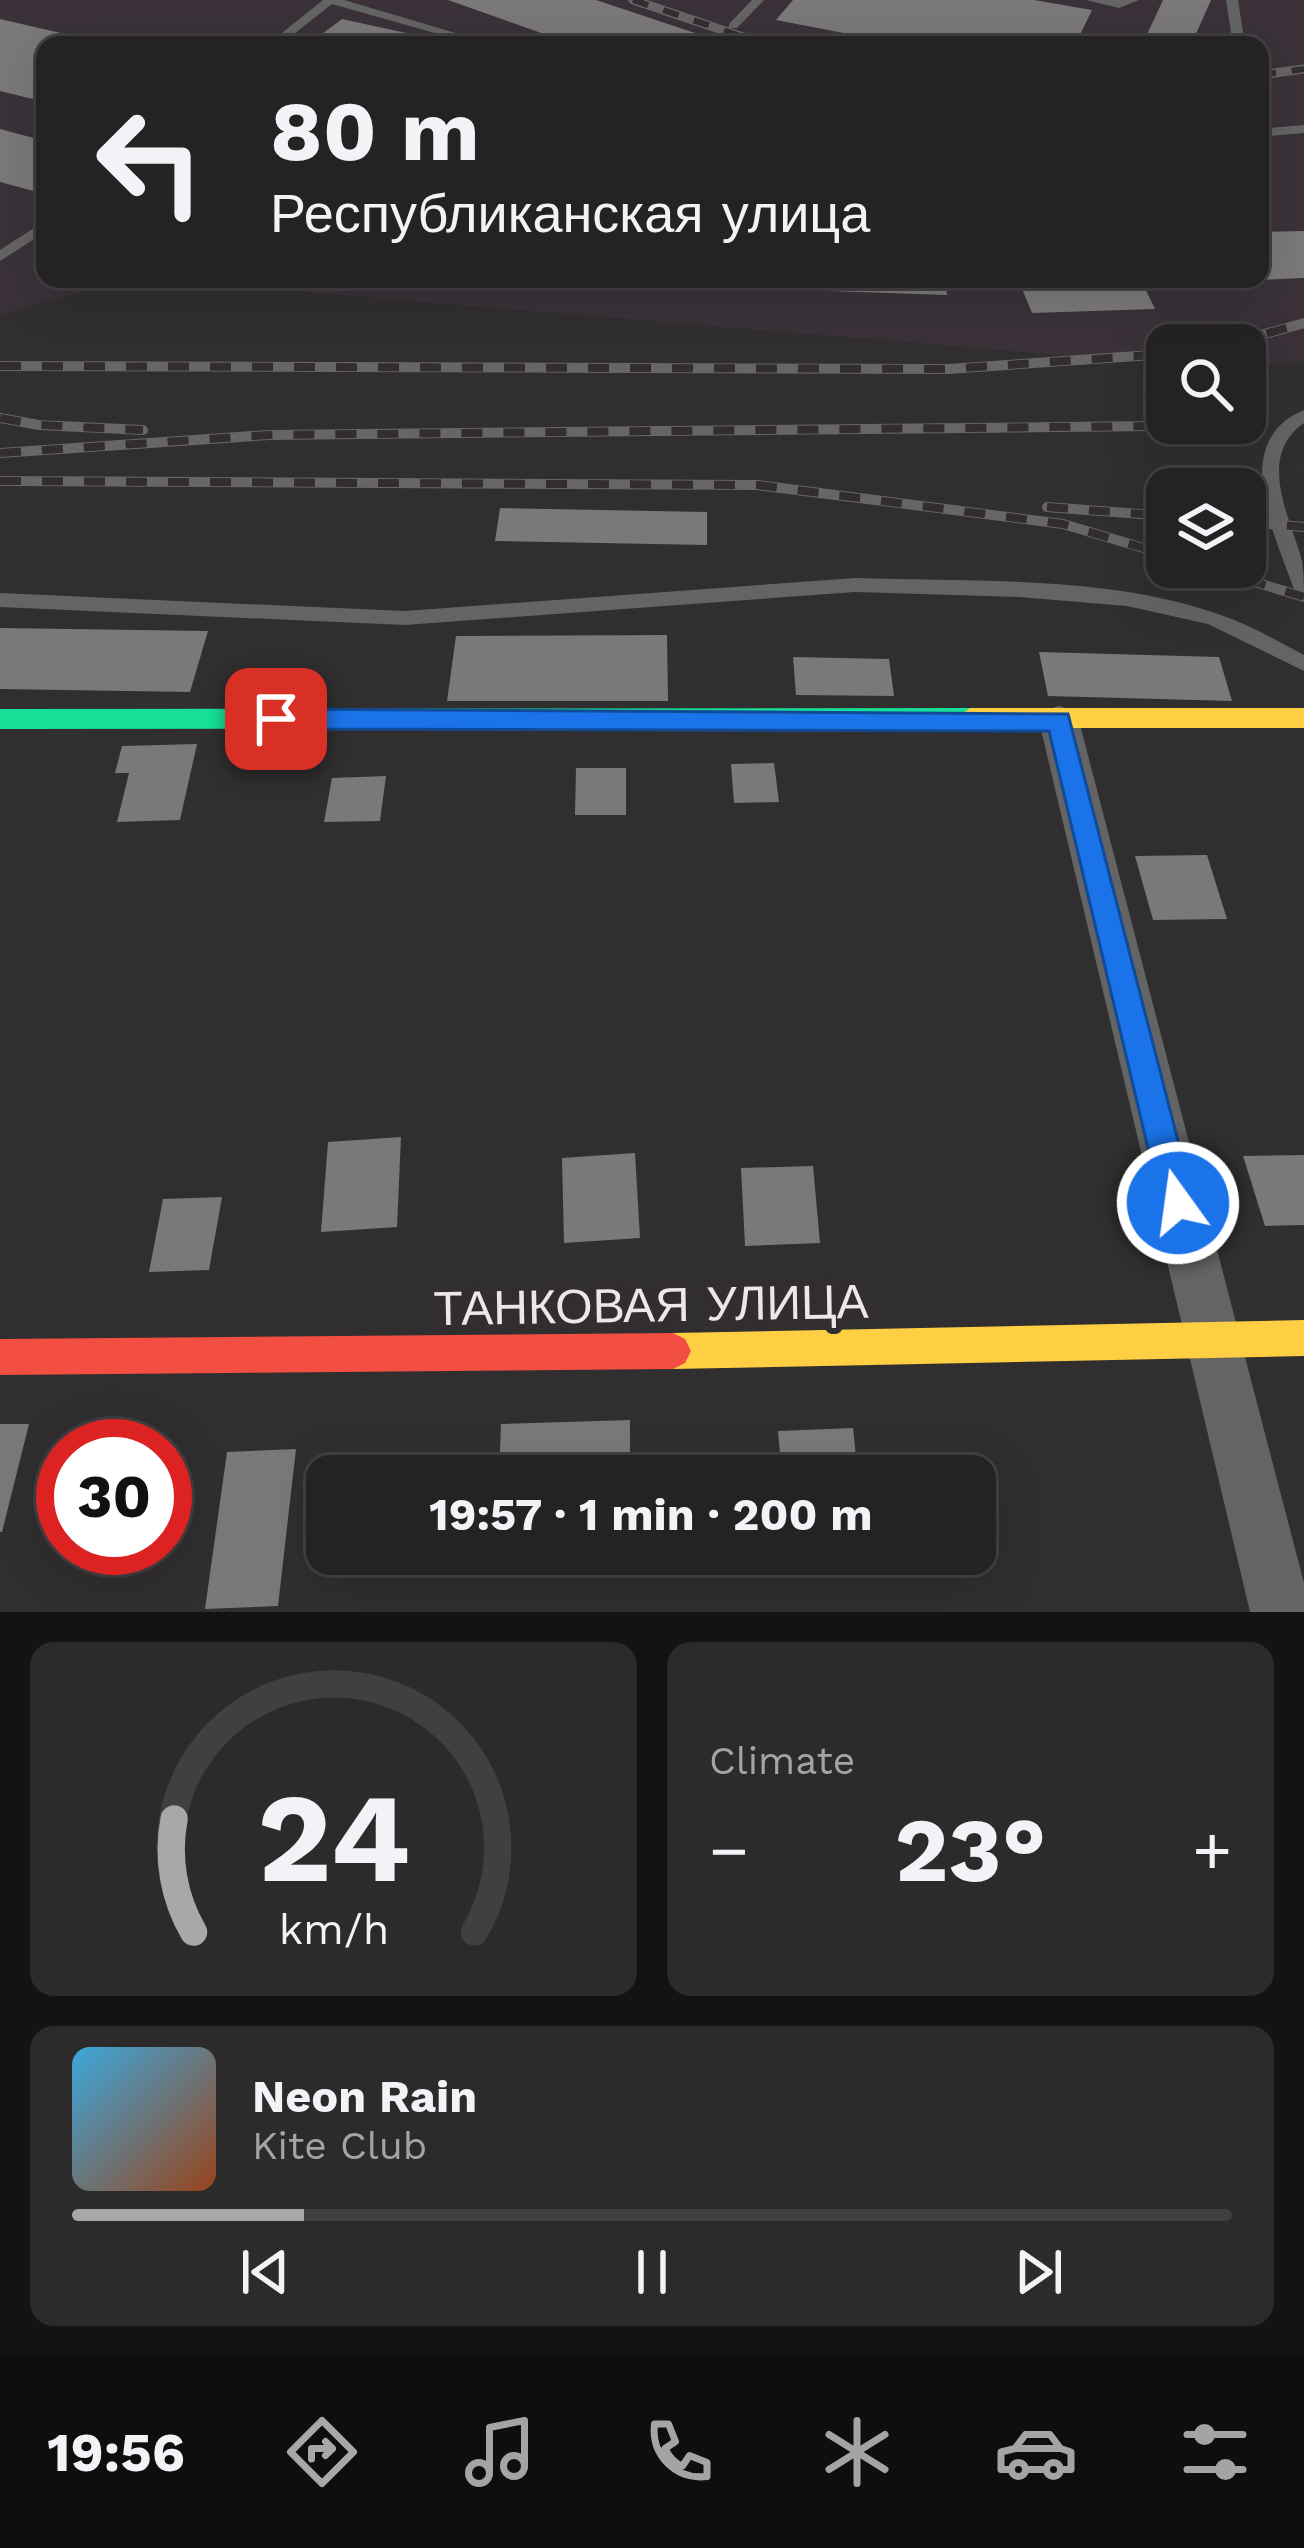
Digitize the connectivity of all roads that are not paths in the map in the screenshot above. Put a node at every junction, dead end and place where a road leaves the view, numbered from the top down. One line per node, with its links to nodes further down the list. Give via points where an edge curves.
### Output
1 (331, 0): 7 (lane); 8 (lane)
2 (758, 0): 6 (lane)
3 (1092, 0): 4 (lane)
4 (1133, 0)
5 (1232, 0): 9 (lane)
6 (733, 26)
7 (285, 36)
8 (458, 36)
9 (1238, 36)
10 (1304, 129): 11 (lane)
11 (1269, 132)
12 (36, 231): 13 (lane)
13 (0, 257)
14 (1304, 415): 15 (lane, via 1279,430 1265,469)
15 (1304, 592)
16 (0, 600): 17 (lane, via 405,618 855,585 1019,590 1127,599 1211,618)
17 (1304, 664)
18 (1304, 718): 20 (street)
19 (0, 719): 20 (street)
20 (1059, 721): 21 (street)
21 (1211, 1338): 22 (street, ТАНКОВАЯ УЛИЦА); 23 (street, ТАНКОВАЯ УЛИЦА); 24 (street)
22 (1304, 1338)
23 (0, 1357)
24 (1281, 1612)

